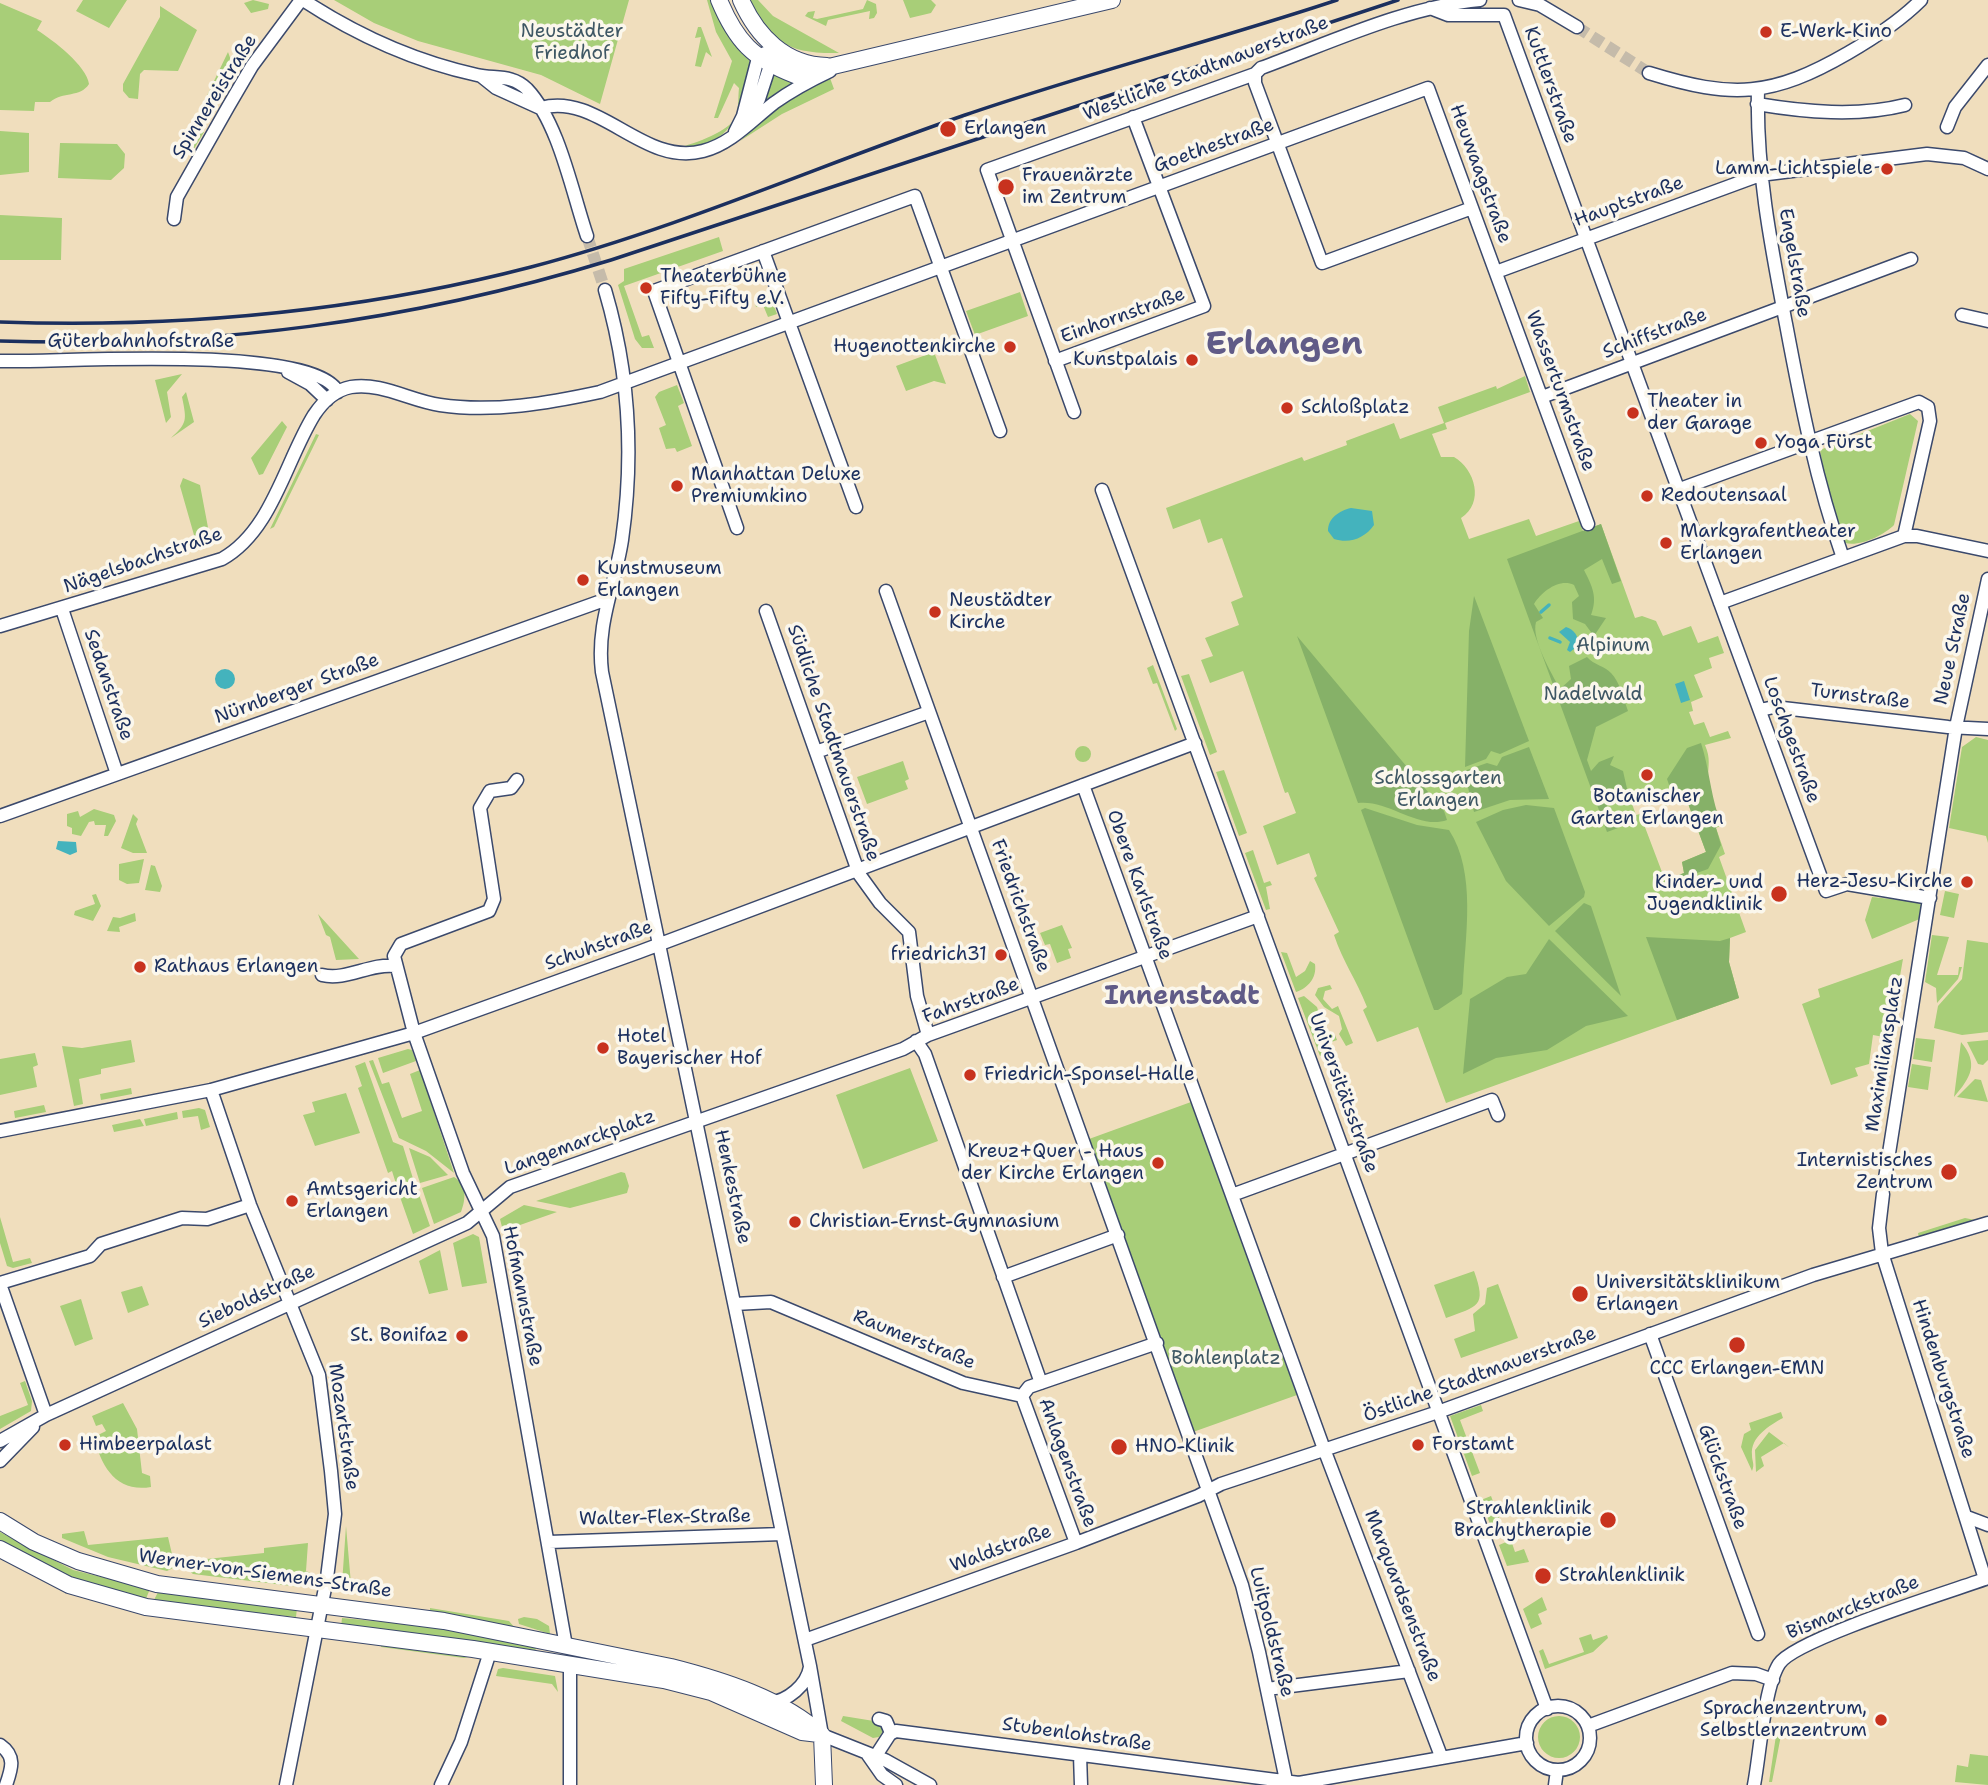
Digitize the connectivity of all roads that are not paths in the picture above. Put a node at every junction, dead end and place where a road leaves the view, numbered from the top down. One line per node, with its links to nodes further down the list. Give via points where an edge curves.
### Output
1 (302, 0): 20 (street, via 385,47 521,83); 29 (street, Spinnereistraße, via 252,66 228,107 177,197)
2 (719, 0): 11 (main road, via 728,23)
3 (741, 0): 10 (main road, via 750,20)
4 (1112, 0): 12 (main road)
5 (1480, 0): 8 (street, Westliche Stadtmauerstraße)
6 (1519, 0): 9 (street, via 1540,5)
7 (1921, 0): 17 (street, via 1889,27 1818,71 1789,84)
8 (1430, 8): 15 (street, Westliche Stadtmauerstraße); 32 (street, Kuttlerstraße, via 1448,15 1504,15)
9 (1577, 27)
10 (774, 49): 11 (street); 12 (main road, via 804,62)
11 (764, 62): 12 (main road, via 795,75); 23 (street)
12 (842, 65): 23 (street, via 798,87)
13 (1988, 65): 22 (street, via 1955,107)
14 (1649, 73): 17 (street, via 1709,87)
15 (1255, 74): 21 (street, Westliche Stadtmauerstraße); 24 (street)
16 (1428, 88): 24 (street, Goethestraße); 28 (street, Heuwaagstraße)
17 (1758, 90): 18 (street, Engelstraße)
18 (1757, 104): 19 (street, via 1845,111); 26 (street, Engelstraße)
19 (1905, 105)
20 (541, 108): 23 (street, via 573,107 670,152 704,151); 30 (street)
21 (1133, 117): 27 (street); 31 (street, Westliche Stadtmauerstraße, via 988,170)
22 (1947, 127)
23 (733, 136)
24 (1279, 148): 27 (street, Goethestraße); 28 (street, via 1322,262)
25 (1988, 169): 26 (street, Hauptstraße, via 1943,153)
26 (1760, 175): 32 (street, Hauptstraße); 38 (street, Engelstraße)
27 (1159, 186): 31 (street, Goethestraße); 44 (street, Einhornstraße, via 1204,306)
28 (1472, 208): 36 (street, Heuwaagstraße)
29 (174, 219)
30 (587, 236)
31 (1012, 239): 35 (street, Goethestraße); 44 (street)
32 (1584, 239): 36 (street, Hauptstraße); 45 (street, Loschgestraße)
33 (763, 251): 35 (street, via 915,196); 40 (street); 43 (street, via 654,291)
34 (1910, 259): 38 (street, Schiffstraße)
35 (940, 265): 40 (street); 52 (street)
36 (1496, 272): 49 (street, Wasserturmstraße)
37 (605, 290): 47 (street, Henkestraße)
38 (1782, 307): 45 (street, Schiffstraße); 53 (street, Engelstraße)
39 (1962, 316): 41 (street)
40 (788, 321): 43 (street); 56 (street)
41 (1988, 321)
42 (0, 361): 46 (street, Güterbahnhofstraße, via 205,357)
43 (678, 361): 47 (street); 58 (street)
44 (1055, 361): 51 (street)
45 (1632, 363): 49 (street, Schiffstraße); 54 (street, Loschgestraße)
46 (282, 369): 48 (street, Güterbahnhofstraße, via 317,374); 50 (street, Güterbahnhofstraße, via 310,384)
47 (623, 384): 48 (street, via 590,394 490,408 442,406 366,386); 64 (street, Henkestraße, via 630,455 622,541)
48 (338, 392): 50 (street, Nägelsbachstraße)
49 (1542, 397): 57 (street, Wasserturmstraße)
50 (327, 400): 66 (street, Nägelsbachstraße, via 310,421 258,524 237,550 222,559)
51 (1074, 412)
52 (1000, 431)
53 (1808, 442): 54 (street); 59 (street, via 1911,403 1925,404 1930,421); 61 (street, Engelstraße)
54 (1680, 489): 65 (street, Loschgestraße)
55 (1102, 490): 73 (street, Universitätsstraße)
56 (856, 507)
57 (1588, 524)
58 (737, 528)
59 (1904, 536): 60 (street); 61 (street)
60 (1988, 551)
61 (1843, 558): 65 (street)
62 (1988, 579): 71 (street, Neue Straße)
63 (886, 591): 70 (street, Friedrichstraße)
64 (607, 599): 75 (street, Nürnberger Straße); 83 (street, Henkestraße, via 600,639 602,672)
65 (1720, 603): 69 (street, Loschgestraße)
66 (62, 609): 68 (street, Nägelsbachstraße); 75 (street, Sedanstraße)
67 (766, 611): 74 (street, Südliche Stadtmauerstraße)
68 (0, 626)
69 (1760, 710): 71 (street, Turnstraße, via 1774,707); 81 (street, Loschgestraße, via 1826,891 1847,884)
70 (929, 712): 74 (street); 79 (street, Friedrichstraße)
71 (1956, 727): 72 (street, Turnstraße); 81 (street, Neue Straße)
72 (1988, 729)
73 (1195, 743): 77 (street, Schuhstraße); 82 (street, Universitätsstraße)
74 (816, 752): 80 (street, Südliche Stadtmauerstraße)
75 (117, 774): 78 (street, Nürnberger Straße)
76 (517, 780): 85 (street, via 511,788 490,791 480,808 494,899 489,911 401,944)
77 (1083, 785): 79 (street, Schuhstraße); 84 (street, Obere Karlstraße)
78 (0, 816)
79 (970, 828): 80 (street, Schuhstraße); 87 (street, Friedrichstraße)
80 (857, 869): 83 (street, Schuhstraße); 89 (street, Südliche Stadtmauerstraße, via 880,903 909,932)
81 (1930, 898): 100 (street, Maximiliansplatz, via 1883,1190)
82 (1258, 916): 84 (street, Fahrstraße); 94 (street, Universitätsstraße)
83 (660, 944): 88 (street, Schuhstraße); 92 (street, Henkestraße)
84 (1145, 956): 87 (street, Fahrstraße); 95 (street, Obere Karlstraße)
85 (395, 966): 86 (street, via 381,964 338,976); 88 (street, Hofmannstraße)
86 (322, 975)
87 (1033, 999): 89 (street, Fahrstraße); 99 (street, Friedrichstraße)
88 (414, 1033): 90 (street, Schuhstraße); 97 (street, Hofmannstraße, via 463,1173)
89 (922, 1038): 92 (street, Fahrstraße, via 903,1049); 101 (street, Südliche Stadtmauerstraße)
90 (211, 1090): 93 (street, Schuhstraße); 96 (street, Mozartstraße)
91 (1498, 1115): 94 (street, via 1492,1100)
92 (696, 1121): 97 (street, Langemarckplatz, via 510,1187); 104 (street, Henkestraße)
93 (0, 1131)
94 (1344, 1154): 95 (street); 109 (street, Universitätsstraße)
95 (1232, 1195): 112 (street)
96 (250, 1206): 102 (street, via 207,1219 182,1218 101,1244 90,1256); 103 (street, Mozartstraße)
97 (482, 1210): 103 (street, Sieboldstraße, via 440,1236); 119 (street, Hofmannstraße, via 493,1236)
98 (1988, 1223): 100 (street, Östliche Stadtmauerstraße)
99 (1118, 1235): 101 (street); 106 (street)
100 (1882, 1253): 105 (street, Östliche Stadtmauerstraße); 115 (street, Hindenburgstraße)
101 (1003, 1277): 107 (street, Südliche Stadtmauerstraße)
102 (0, 1283): 110 (street)
103 (288, 1303): 110 (street, Sieboldstraße); 123 (street, Mozartstraße, via 319,1375 326,1418 335,1514)
104 (735, 1304): 108 (street, Raumerstraße, via 771,1302 963,1383); 118 (street, Henkestraße)
105 (1650, 1334): 109 (street, Östliche Stadtmauerstraße); 125 (street, Glückstraße)
106 (1157, 1343): 107 (street); 114 (street)
107 (1041, 1383): 108 (street)
108 (1022, 1396): 120 (street, Anlagenstraße)
109 (1438, 1412): 112 (street, Östliche Stadtmauerstraße); 137 (street, Universitätsstraße)
110 (46, 1415): 111 (street, Sieboldstraße); 113 (street, Sieboldstraße)
111 (0, 1441)
112 (1324, 1450): 114 (street, Östliche Stadtmauerstraße); 133 (street, Marquardsenstraße)
113 (0, 1461)
114 (1210, 1490): 120 (street, Waldstraße); 135 (street, Luitpoldstraße, via 1242,1585)
115 (1967, 1517): 117 (street); 122 (street, Hindenburgstraße)
116 (0, 1521): 123 (main road, Werner-von-Siemens-Straße, via 46,1548 114,1573 157,1584)
117 (1988, 1525)
118 (782, 1534): 119 (street, Walter-Flex-Straße); 127 (street, Henkestraße)
119 (550, 1542): 128 (street, Hofmannstraße)
120 (1076, 1543): 127 (street, Waldstraße)
121 (0, 1549): 124 (main road, Werner-von-Siemens-Straße, via 64,1583 117,1601)
122 (1987, 1579): 134 (street, Bismarckstraße, via 1800,1647 1780,1662)
123 (322, 1604): 124 (street, Mozartstraße); 126 (main road, Werner-von-Siemens-Straße, via 444,1620)
124 (318, 1630): 129 (main road, Werner-von-Siemens-Straße); 150 (street, Mozartstraße)
125 (1758, 1634)
126 (534, 1638): 128 (main road, Werner-von-Siemens-Straße); 130 (main road, via 540,1649)
127 (805, 1640): 132 (street, Henkestraße)
128 (566, 1646): 136 (main road, Werner-von-Siemens-Straße, via 699,1674)
129 (490, 1652): 130 (main road, Werner-von-Siemens-Straße); 151 (street, via 461,1742)
130 (531, 1658): 131 (main road, Werner-von-Siemens-Straße)
131 (570, 1664): 141 (main road, Werner-von-Siemens-Straße, via 688,1685 802,1732); 152 (street)
132 (810, 1666): 136 (street, via 804,1682 785,1698); 141 (street, Henkestraße)
133 (1409, 1671): 135 (street); 146 (street, Marquardsenstraße)
134 (1773, 1681): 139 (street, via 1756,1674 1732,1673); 158 (street)
135 (1267, 1689): 148 (street, Luitpoldstraße)
136 (769, 1703): 141 (main road, Werner-von-Siemens-Straße, via 801,1718)
137 (1547, 1709): 139 (street, via 1569,1708); 142 (street, via 1531,1722)
138 (880, 1718): 140 (street)
139 (1588, 1726): 147 (street, via 1589,1744 1583,1758)
140 (891, 1733): 144 (street, Stubenlohstraße); 145 (street)
141 (822, 1735): 145 (street, Werner-von-Siemens-Straße); 153 (main road, Henkestraße)
142 (1527, 1743): 146 (street); 147 (street, via 1536,1760)
143 (0, 1745): 149 (street, via 11,1756)
144 (1080, 1755): 148 (street, Stubenlohstraße); 156 (street)
145 (871, 1756): 154 (street, Werner-von-Siemens-Straße, via 882,1775); 155 (street, Werner-von-Siemens-Straße)
146 (1441, 1756): 148 (street)
147 (1557, 1770): 157 (street)
148 (1286, 1784)
149 (6, 1785)
150 (286, 1785)
151 (441, 1785)
152 (570, 1785)
153 (824, 1785)
154 (896, 1785)
155 (930, 1785)
156 (1081, 1785)
157 (1555, 1785)
158 (1754, 1785)

